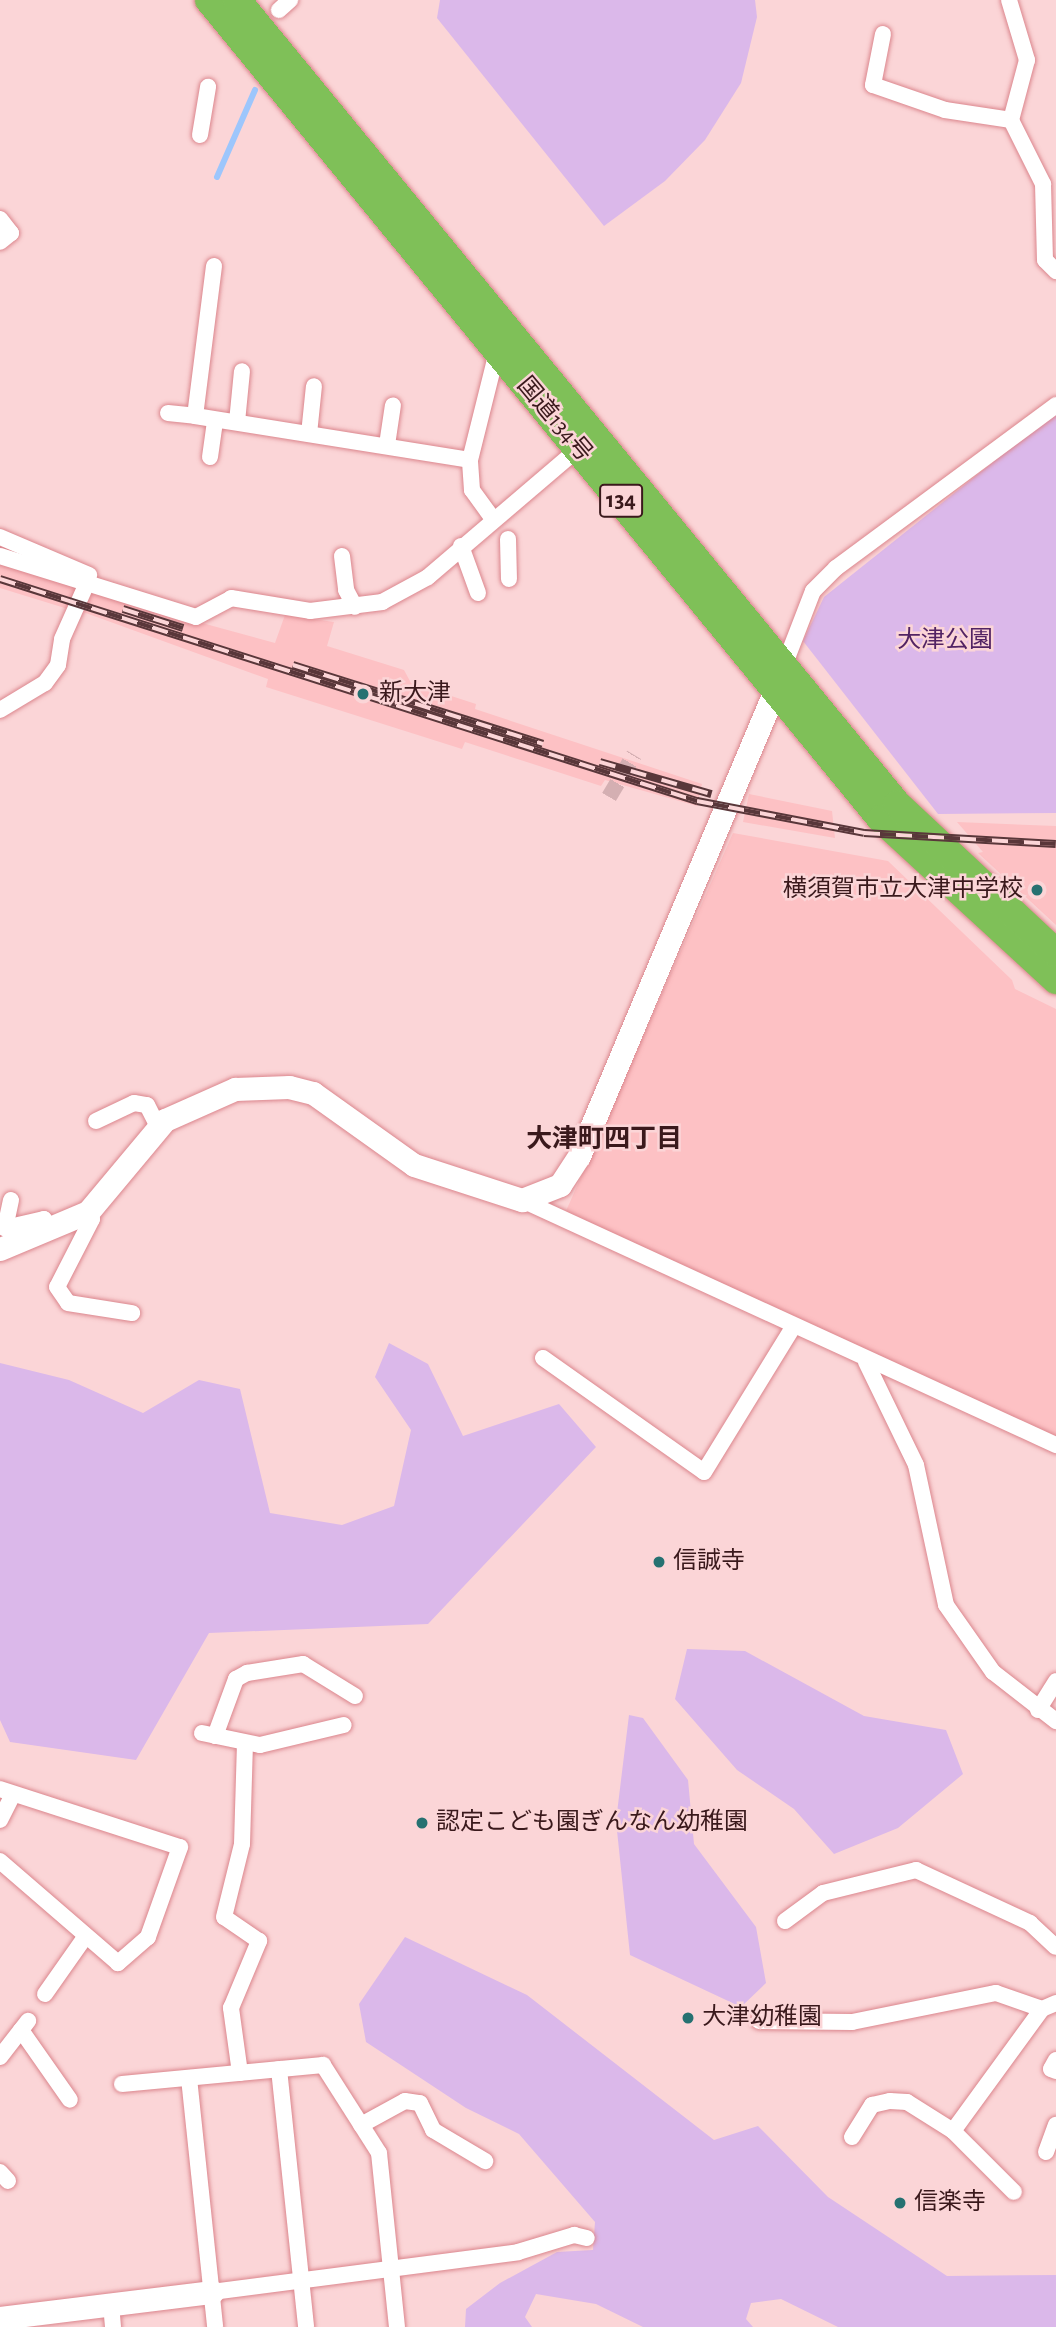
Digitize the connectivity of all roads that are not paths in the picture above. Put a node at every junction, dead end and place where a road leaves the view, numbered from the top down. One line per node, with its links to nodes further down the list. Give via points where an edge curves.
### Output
1 (209, 0): 13 (highway, 国道134号 / 134)
2 (237, 0): 37 (highway, 国道134号 / 134)
3 (1009, 0): 6 (street, via 1027,60)
4 (883, 34): 6 (street, via 873,85 945,110)
5 (208, 86): 7 (street)
6 (1011, 120): 8 (street)
7 (200, 135)
8 (1049, 187): 12 (street, via 1045,260)
9 (0, 219): 10 (street, via 11,233)
10 (0, 242)
11 (214, 266): 19 (street)
12 (1056, 271)
13 (497, 352): 24 (highway, 国道134号 / 134); 26 (street)
14 (242, 371): 21 (street)
15 (314, 386): 22 (street)
16 (393, 405): 23 (street)
17 (1055, 407): 37 (street, via 836,568 813,591)
18 (169, 413): 19 (street)
19 (195, 416): 20 (street)
20 (215, 420): 21 (street); 25 (street)
21 (237, 422): 22 (street)
22 (309, 434): 23 (street)
23 (387, 445): 26 (street)
24 (579, 448): 27 (street); 37 (highway, 国道134号 / 134)
25 (209, 457)
26 (470, 460): 27 (street, via 472,490)
27 (493, 519): 30 (street)
28 (0, 537): 34 (street, via 88,574)
29 (508, 539): 33 (street)
30 (461, 546): 35 (street); 36 (street, via 428,577 382,602)
31 (0, 556): 34 (street)
32 (342, 556): 36 (street)
33 (509, 579)
34 (89, 583): 36 (street, via 196,617 231,598 310,611); 38 (street, via 62,639 58,665 45,683)
35 (478, 593)
36 (355, 607)
37 (780, 677): 39 (highway, 国道134号 / 134, via 897,804); 40 (highway, 国道134号 / 134, via 881,819); 44 (street, via 579,1156 560,1185)
38 (0, 710)
39 (1056, 953)
40 (1056, 980)
41 (96, 1121): 42 (street, via 134,1102 147,1105)
42 (159, 1129): 44 (street, via 183,1106 235,1089 289,1087 328,1100 414,1165); 45 (street)
43 (11, 1200): 46 (street, via 5,1228 44,1219)
44 (522, 1200): 49 (street)
45 (88, 1212): 46 (street); 48 (street, via 92,1219 57,1287 68,1303)
46 (49, 1228): 47 (street)
47 (0, 1249)
48 (132, 1313)
49 (792, 1329): 50 (street, via 704,1472); 51 (street)
50 (543, 1358)
51 (866, 1362): 52 (street); 55 (street, via 916,1465 946,1605 993,1672)
52 (1056, 1444)
53 (1056, 1681): 55 (street)
54 (355, 1696): 58 (street, via 303,1664 247,1673 236,1679 209,1735)
55 (1038, 1710): 56 (street)
56 (1056, 1721)
57 (344, 1725): 58 (street)
58 (245, 1743): 72 (street, via 242,1844 224,1917 260,1941 231,2008)
59 (5, 1793): 60 (street); 63 (street, via 180,1847 148,1937 126,1962 118,1963)
60 (0, 1821)
61 (0, 1861): 63 (street)
62 (785, 1921): 64 (street, via 823,1893 916,1870 1030,1923)
63 (85, 1937): 65 (street)
64 (1056, 1947)
65 (45, 1994)
66 (1049, 2006): 67 (street, via 996,1993 852,2022); 78 (street)
67 (759, 2021)
68 (0, 2057): 75 (street, via 24,2025)
69 (1056, 2060): 71 (street, via 1051,2069)
70 (279, 2069): 72 (street); 76 (street, via 323,2065); 85 (street)
71 (1056, 2071)
72 (240, 2073): 73 (street)
73 (189, 2078): 74 (street); 86 (street)
74 (122, 2084)
75 (70, 2101)
76 (361, 2124): 81 (street, via 405,2101 420,2103 433,2130); 84 (street, via 379,2153)
77 (1056, 2125): 80 (street)
78 (953, 2131): 79 (street, via 906,2102 890,2101 872,2105); 82 (street)
79 (852, 2137)
80 (1046, 2152)
81 (485, 2161)
82 (1014, 2192)
83 (587, 2238): 84 (street, via 574,2235 518,2252)
84 (390, 2270): 85 (street); 92 (street)
85 (302, 2281): 86 (street); 91 (street)
86 (212, 2292): 87 (street); 90 (street)
87 (111, 2304): 88 (street); 89 (street)
88 (14, 2320)
89 (113, 2327)
90 (215, 2327)
91 (306, 2327)
92 (397, 2327)

